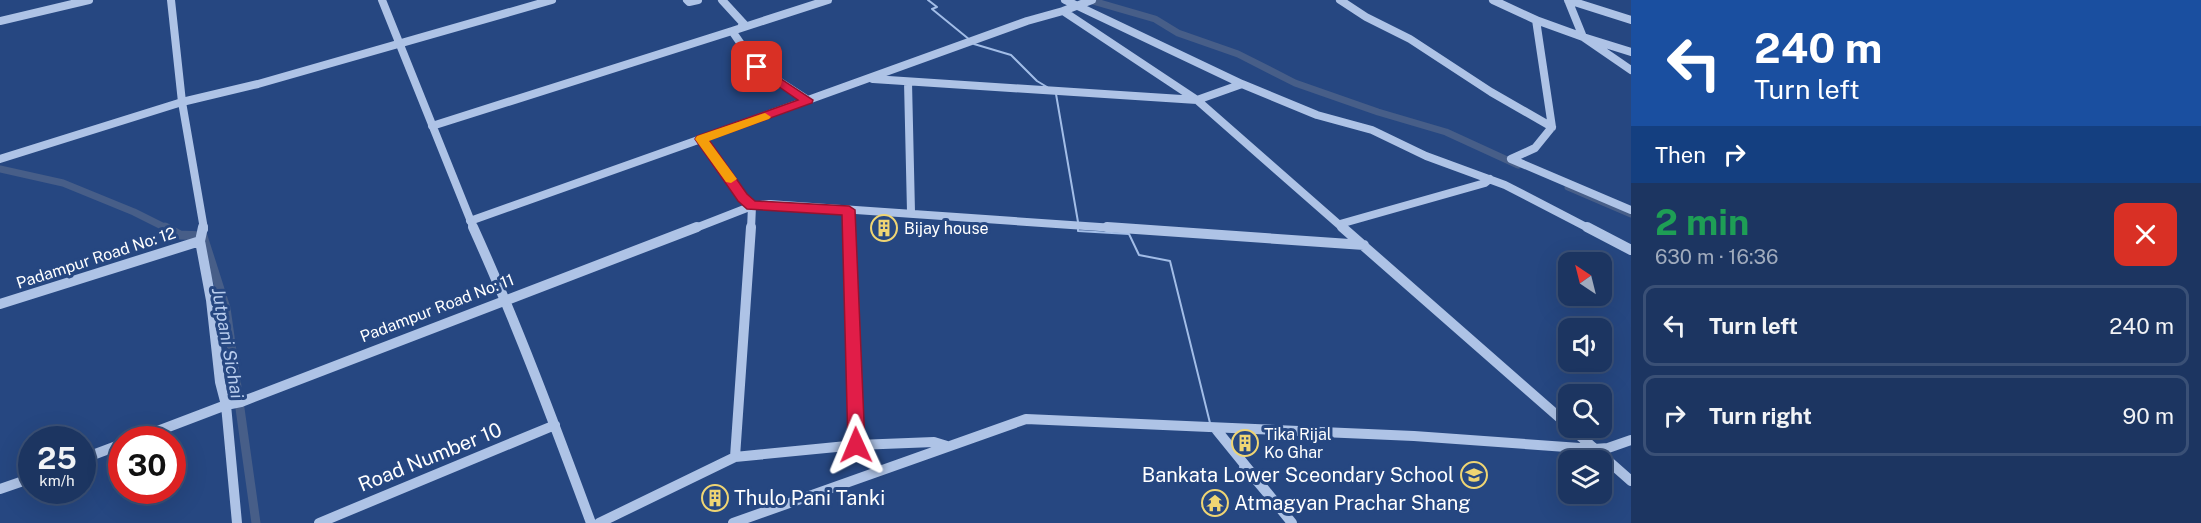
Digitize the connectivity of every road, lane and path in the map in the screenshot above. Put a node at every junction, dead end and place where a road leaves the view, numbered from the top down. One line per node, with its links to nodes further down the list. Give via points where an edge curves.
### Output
1 (89, 0): 16 (street)
2 (171, 0): 28 (street)
3 (382, 0): 20 (street)
4 (552, 0): 20 (street)
5 (687, 0): 6 (street)
6 (698, 0)
7 (722, 0): 17 (street, via 744,24)
8 (828, 0): 17 (street)
9 (1065, 0): 12 (street)
10 (1340, 0): 30 (street)
11 (1493, 0): 14 (street)
12 (1081, 4): 13 (street); 25 (street)
13 (1061, 12): 23 (street); 27 (street)
14 (1536, 20): 19 (street); 30 (street)
15 (1631, 20): 19 (street, via 1568,0)
16 (0, 21)
17 (741, 27): 18 (street)
18 (732, 31): 26 (street, via 757,67); 29 (street)
19 (1582, 37): 21 (street); 22 (street)
20 (400, 44): 28 (street); 29 (street)
21 (1631, 52)
22 (1631, 70)
23 (873, 79): 24 (street); 26 (street)
24 (908, 82): 27 (street); 37 (street)
25 (1242, 84): 27 (street); 33 (street, via 1317,115 1372,130 1425,156)
26 (808, 100): 31 (street)
27 (1197, 100): 39 (street)
28 (182, 102): 32 (street); 40 (street, via 204,231)
29 (432, 126): 38 (street)
30 (1552, 127): 36 (street, via 1527,155 1510,159)
31 (701, 139): 34 (street); 38 (street)
32 (0, 159)
33 (1490, 179): 39 (street); 42 (street)
34 (752, 206): 35 (street, Padampur Road No: 11); 43 (street, Padampur Road No: 11); 55 (street)
35 (849, 210): 37 (street, Padampur Road No: 11); 52 (street)
36 (1631, 210)
37 (911, 212): 41 (street, Padampur Road No: 11)
38 (470, 221): 43 (street)
39 (1340, 224): 41 (street)
40 (200, 241): 44 (street, Padampur Road No: 12); 45 (street)
41 (1360, 245): 46 (street)
42 (1631, 250)
43 (506, 300): 45 (street, Padampur Road No: 11); 47 (street)
44 (0, 304)
45 (226, 405): 48 (street, Padampur Road No: 11); 59 (street)
46 (1558, 417)
47 (555, 425): 60 (street, Road Number 10); 61 (street)
48 (171, 426)
49 (1211, 428): 53 (street, via 1026,419); 54 (street, via 1414,436); 64 (street)
50 (1582, 438): 54 (street)
51 (1631, 440): 54 (street)
52 (856, 445): 53 (street, via 934,442); 55 (street)
53 (947, 446): 63 (street)
54 (1594, 449): 56 (street)
55 (735, 457): 62 (street)
56 (1631, 481)
57 (18, 483): 58 (street)
58 (0, 489)
59 (237, 523)
60 (319, 523)
61 (591, 523)
62 (599, 523)
63 (733, 523)
64 (1292, 523)

